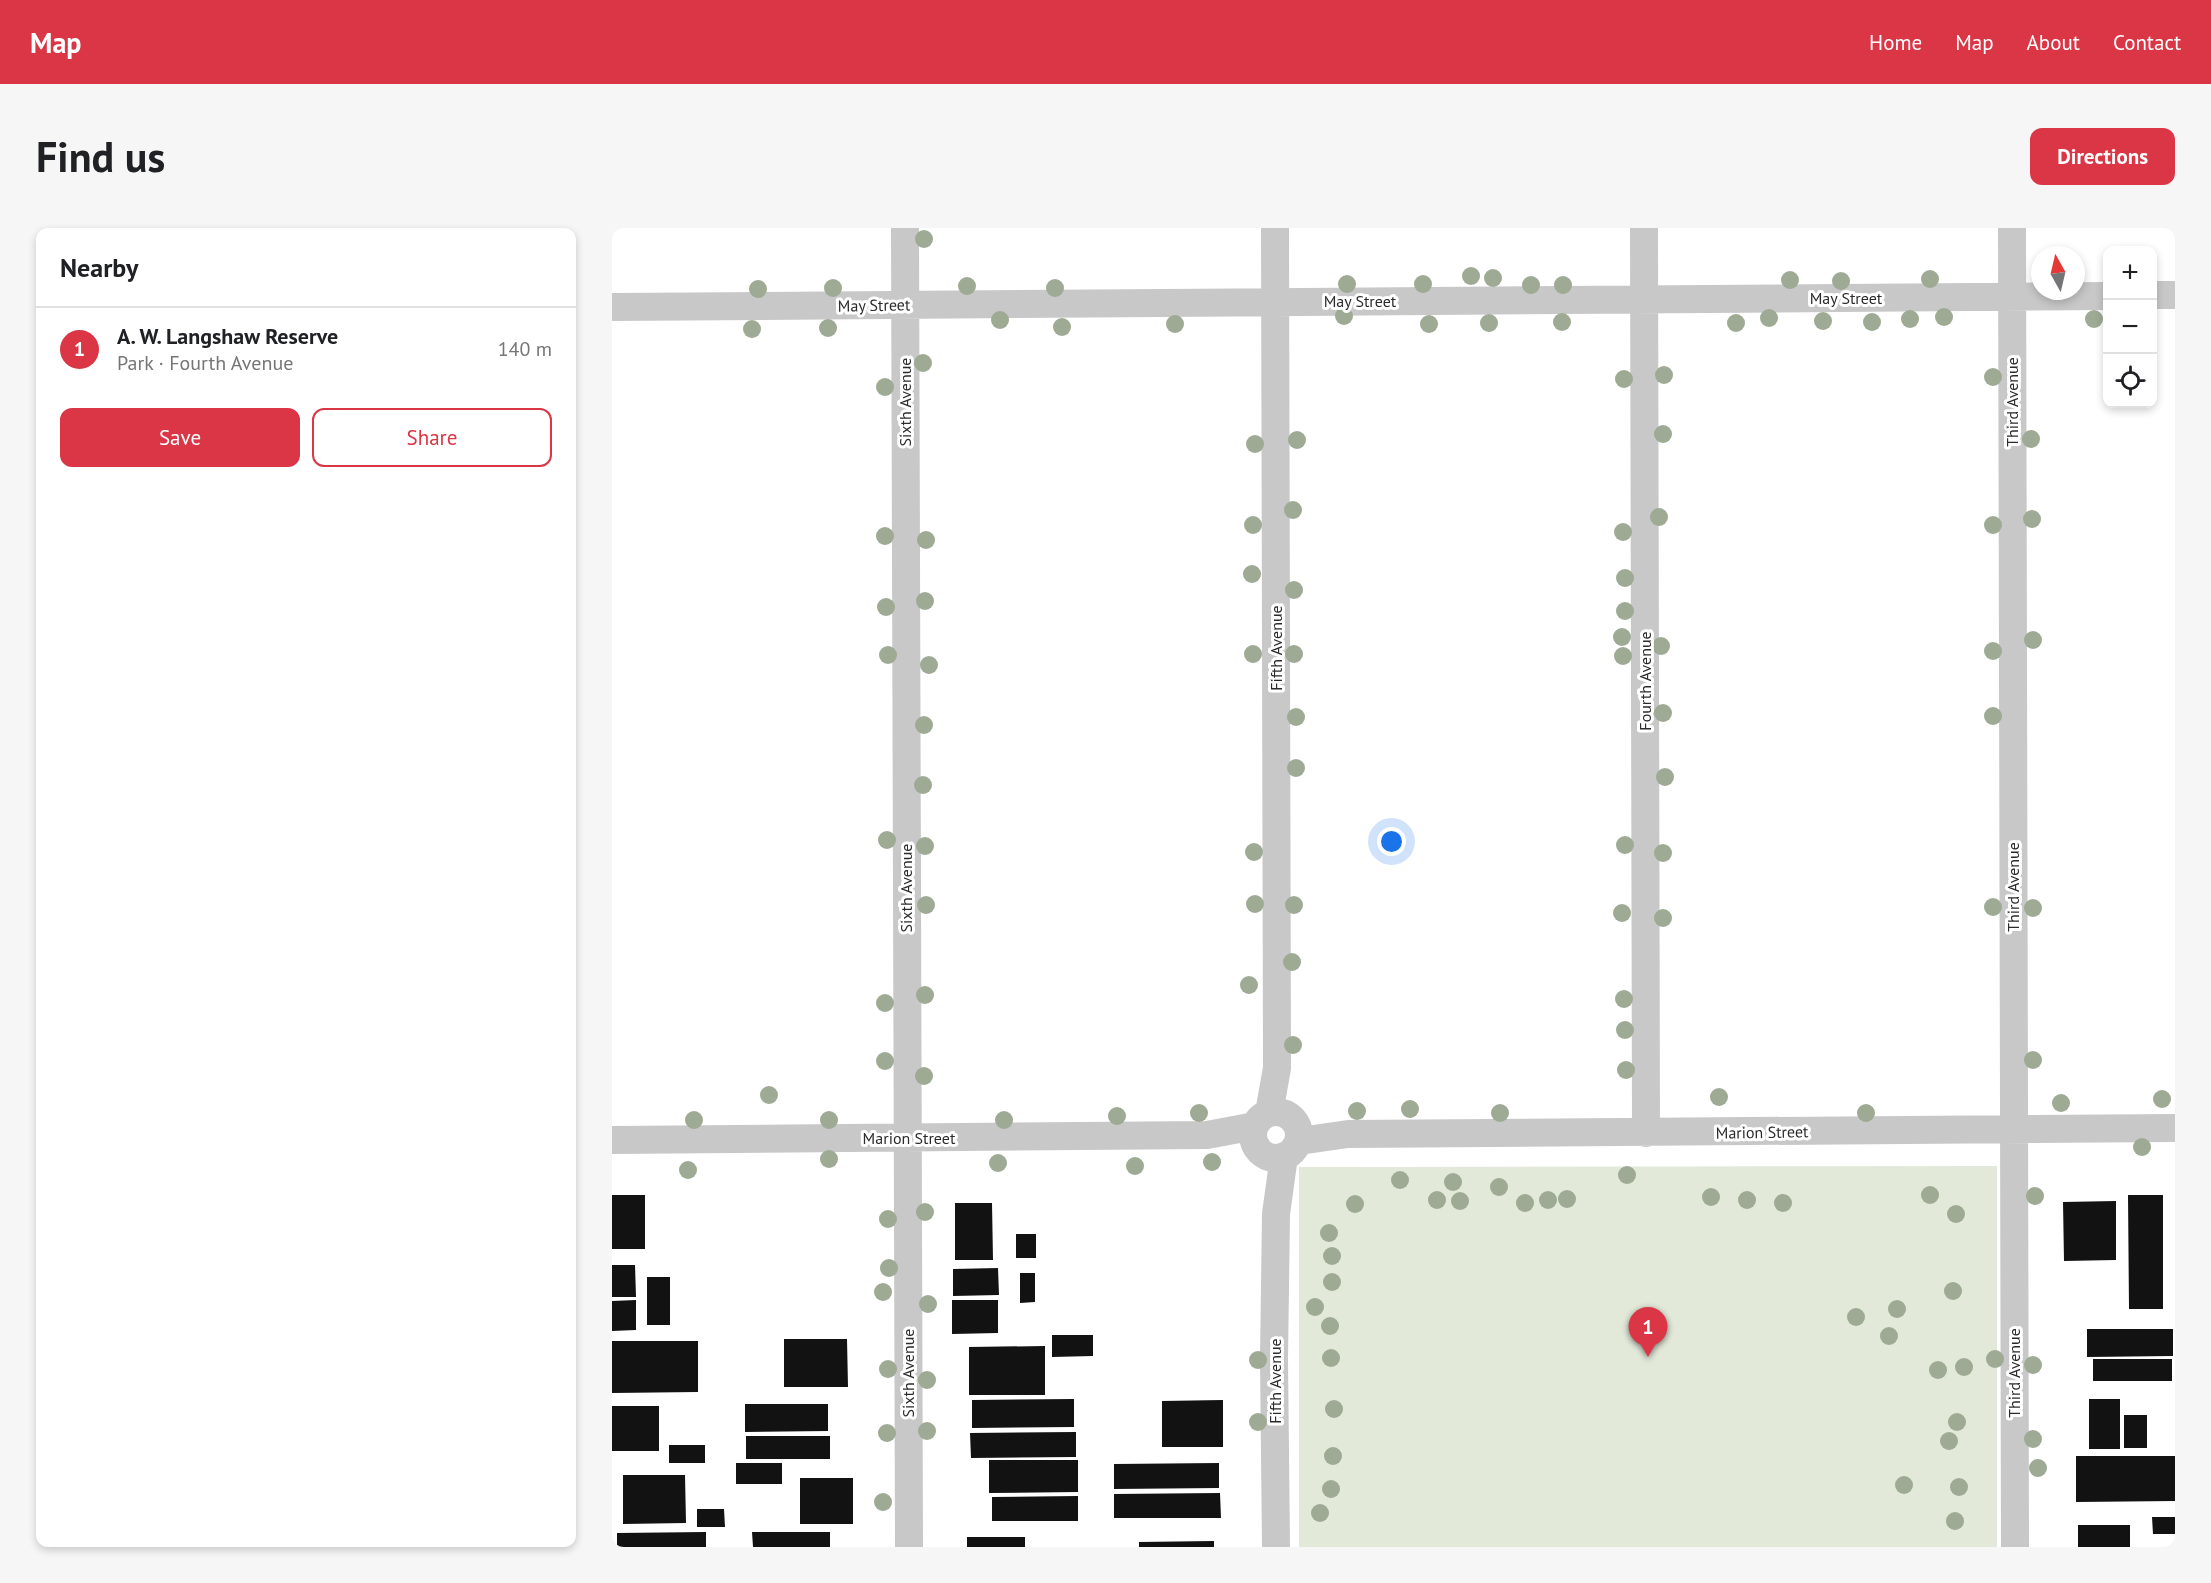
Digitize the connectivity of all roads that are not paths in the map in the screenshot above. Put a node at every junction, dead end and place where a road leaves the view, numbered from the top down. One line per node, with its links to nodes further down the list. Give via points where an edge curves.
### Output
1 (905, 228): 11 (street, Sixth Avenue)
2 (1275, 228): 10 (street, Fifth Avenue)
3 (1644, 228): 9 (street, Fourth Avenue)
4 (2012, 228): 8 (street, Third Avenue)
5 (2157, 295): 6 (street)
6 (2175, 295)
7 (2103, 296): 8 (street, May Street)
8 (2012, 297): 9 (street, May Street); 13 (street, Third Avenue)
9 (1644, 299): 10 (street, May Street); 15 (street, Fourth Avenue)
10 (1275, 302): 11 (street, May Street); 16 (street, Fifth Avenue)
11 (905, 305): 12 (street, May Street); 17 (street, Sixth Avenue)
12 (612, 307)
13 (2014, 1128): 14 (street, Marion Street); 15 (street, Marion Street); 21 (street, Third Avenue)
14 (2175, 1128)
15 (1646, 1133): 16 (street, Marion Street)
16 (1276, 1134): 17 (street, Marion Street); 20 (street, Fifth Avenue)
17 (907, 1138): 18 (street, Marion Street); 19 (street, Sixth Avenue)
18 (612, 1140)
19 (909, 1547)
20 (1276, 1547)
21 (2015, 1547)

